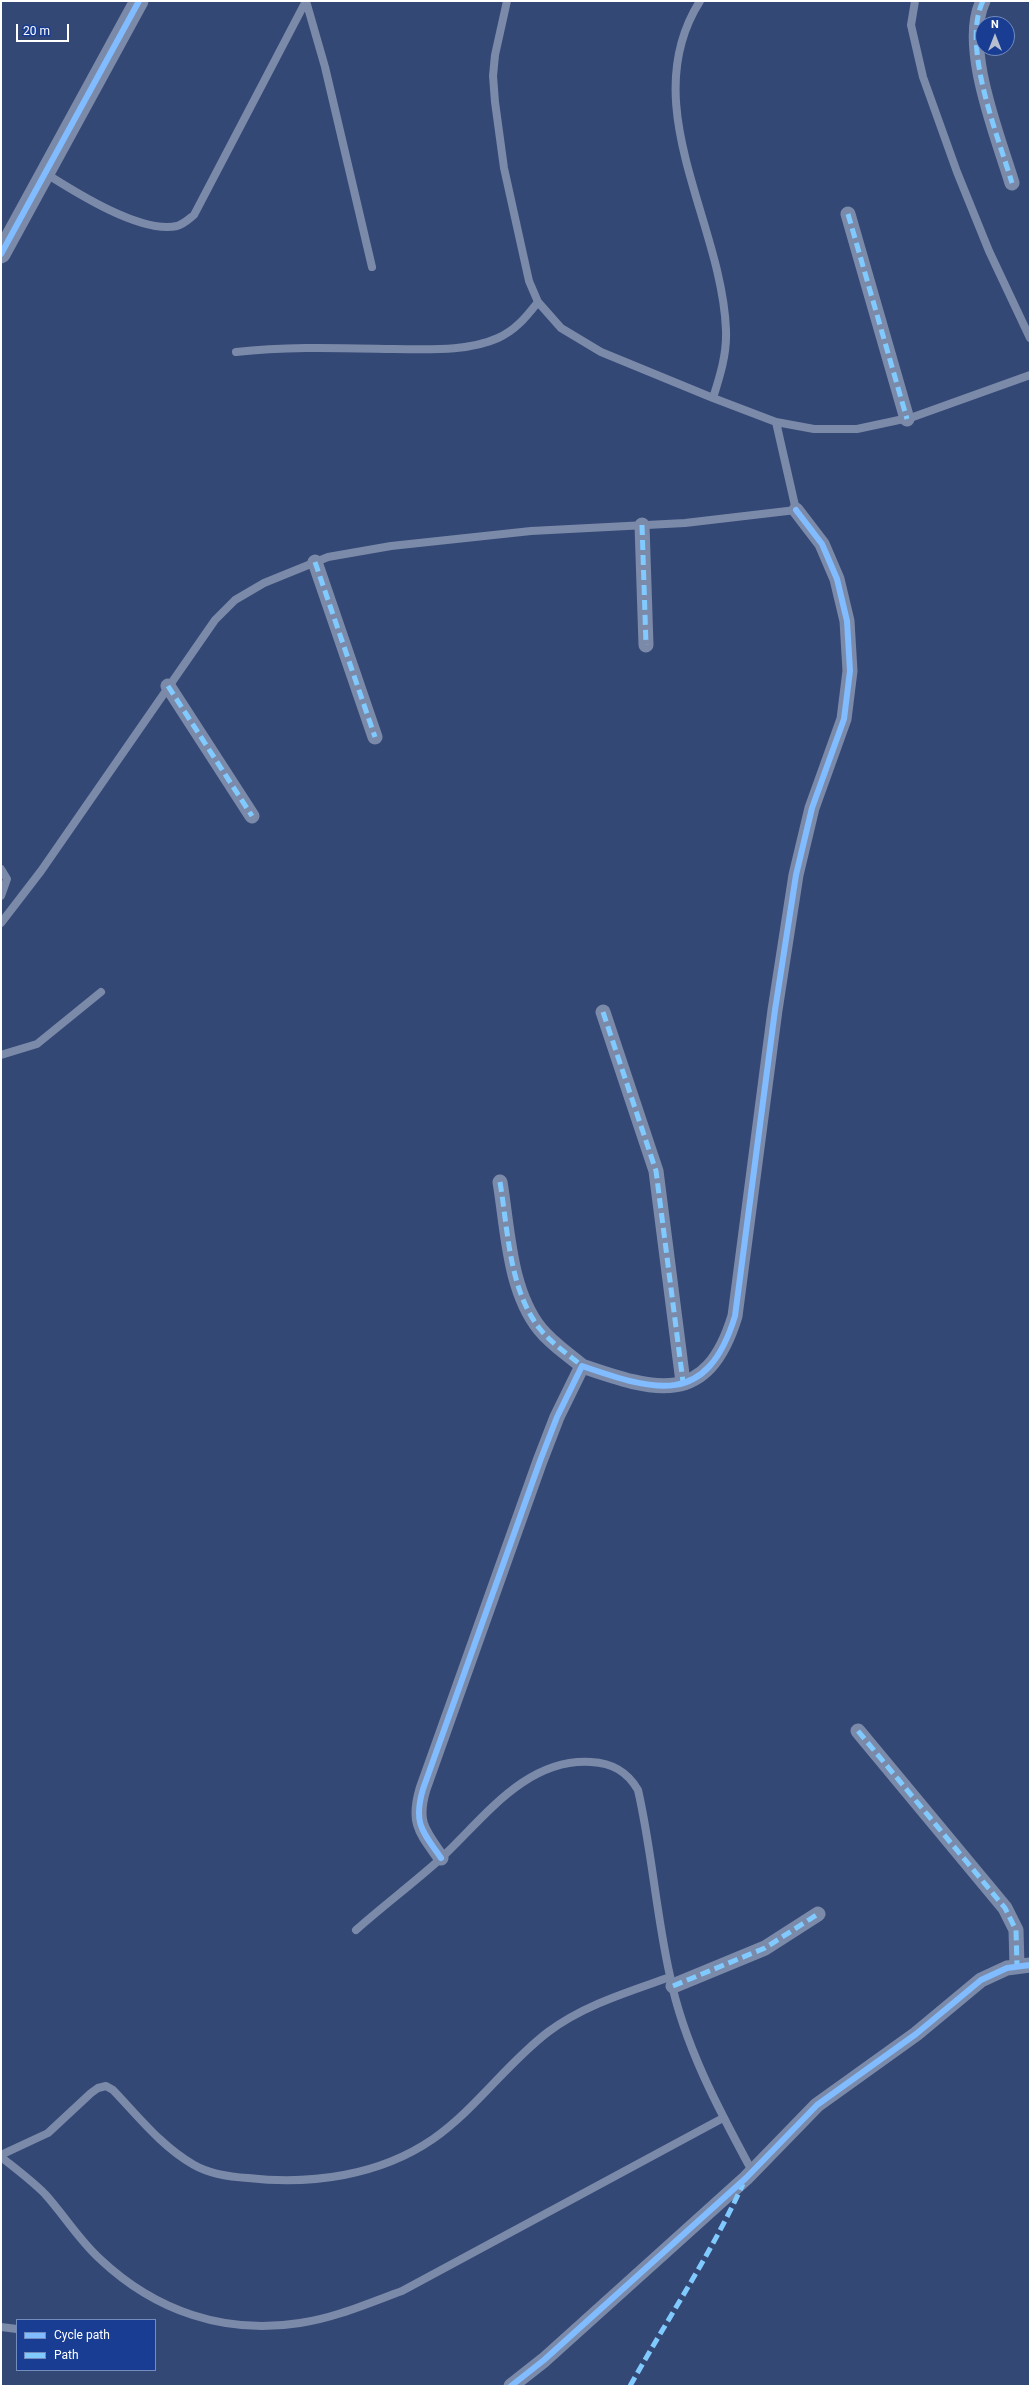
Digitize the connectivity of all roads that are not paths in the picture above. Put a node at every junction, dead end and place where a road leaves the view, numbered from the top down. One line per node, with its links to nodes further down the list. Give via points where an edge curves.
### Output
1 (138, 1): 7 (street)
2 (306, 1): 7 (lane, via 194,215 182,224 167,227 156,225 113,211 86,199); 11 (lane, via 325,67)
3 (507, 1): 12 (lane, via 495,55 494,102 518,237 529,281)
4 (700, 1): 16 (lane, via 679,47 676,90 680,133 697,204 719,277 724,312 725,350)
5 (914, 1): 13 (lane, via 911,25 923,77 983,236)
6 (983, 1): 8 (street, via 976,25 977,56)
7 (46, 173): 10 (street)
8 (1012, 183)
9 (848, 214): 17 (street)
10 (1, 254)
11 (372, 267)
12 (538, 302): 14 (lane, via 511,331 488,342 470,346 420,349 303,348); 16 (lane, via 561,328 579,340 601,352)
13 (1030, 338)
14 (236, 352)
15 (1030, 374): 17 (lane)
16 (713, 398): 18 (lane)
17 (907, 419): 18 (lane, via 836,430)
18 (776, 422): 19 (lane)
19 (796, 510): 20 (lane, via 685,523); 34 (street, via 830,559 841,592 850,647 848,695 844,719 812,808 796,875 774,1010 735,1316 727,1338 712,1364)
20 (642, 525): 21 (lane, via 531,531 391,546 328,557); 22 (street)
21 (315, 562): 23 (lane, via 264,583 235,600 215,620); 24 (street)
22 (646, 645)
23 (168, 686): 25 (street); 28 (lane, via 41,871)
24 (375, 737)
25 (252, 816)
26 (1, 869): 27 (lane, via 7,879)
27 (1, 896)
28 (1, 923)
29 (101, 992): 31 (lane, via 37,1044)
30 (603, 1012): 34 (street, via 656,1171)
31 (1, 1055)
32 (500, 1182): 33 (street, via 513,1266 521,1294 540,1329)
33 (582, 1366): 34 (street, via 628,1382 651,1386); 36 (street, via 557,1416 540,1461 423,1788 418,1814 420,1829)
34 (683, 1382)
35 (858, 1731): 39 (street, via 1008,1912 1016,1930)
36 (441, 1858): 38 (lane); 40 (lane, via 504,1796 540,1771 582,1761 602,1763 620,1769 630,1777 638,1790)
37 (818, 1914): 40 (street, via 765,1948)
38 (356, 1930)
39 (1023, 1966): 43 (street, via 1007,1968 982,1980 910,2038 817,2105)
40 (671, 1981): 41 (lane, via 691,2044); 42 (lane, via 597,2003 571,2017 548,2032 434,2138 394,2161 350,2174 313,2180 266,2180 231,2177 206,2171 184,2158 150,2130 113,2090 106,2086 95,2090 48,2132)
41 (723, 2118): 42 (lane, via 402,2291 345,2312 264,2326 236,2325 202,2318 161,2304 100,2260 45,2195); 43 (lane)
42 (1, 2156)
43 (752, 2171): 46 (street)
44 (1, 2327): 45 (lane)
45 (16, 2329)
46 (512, 2386)

